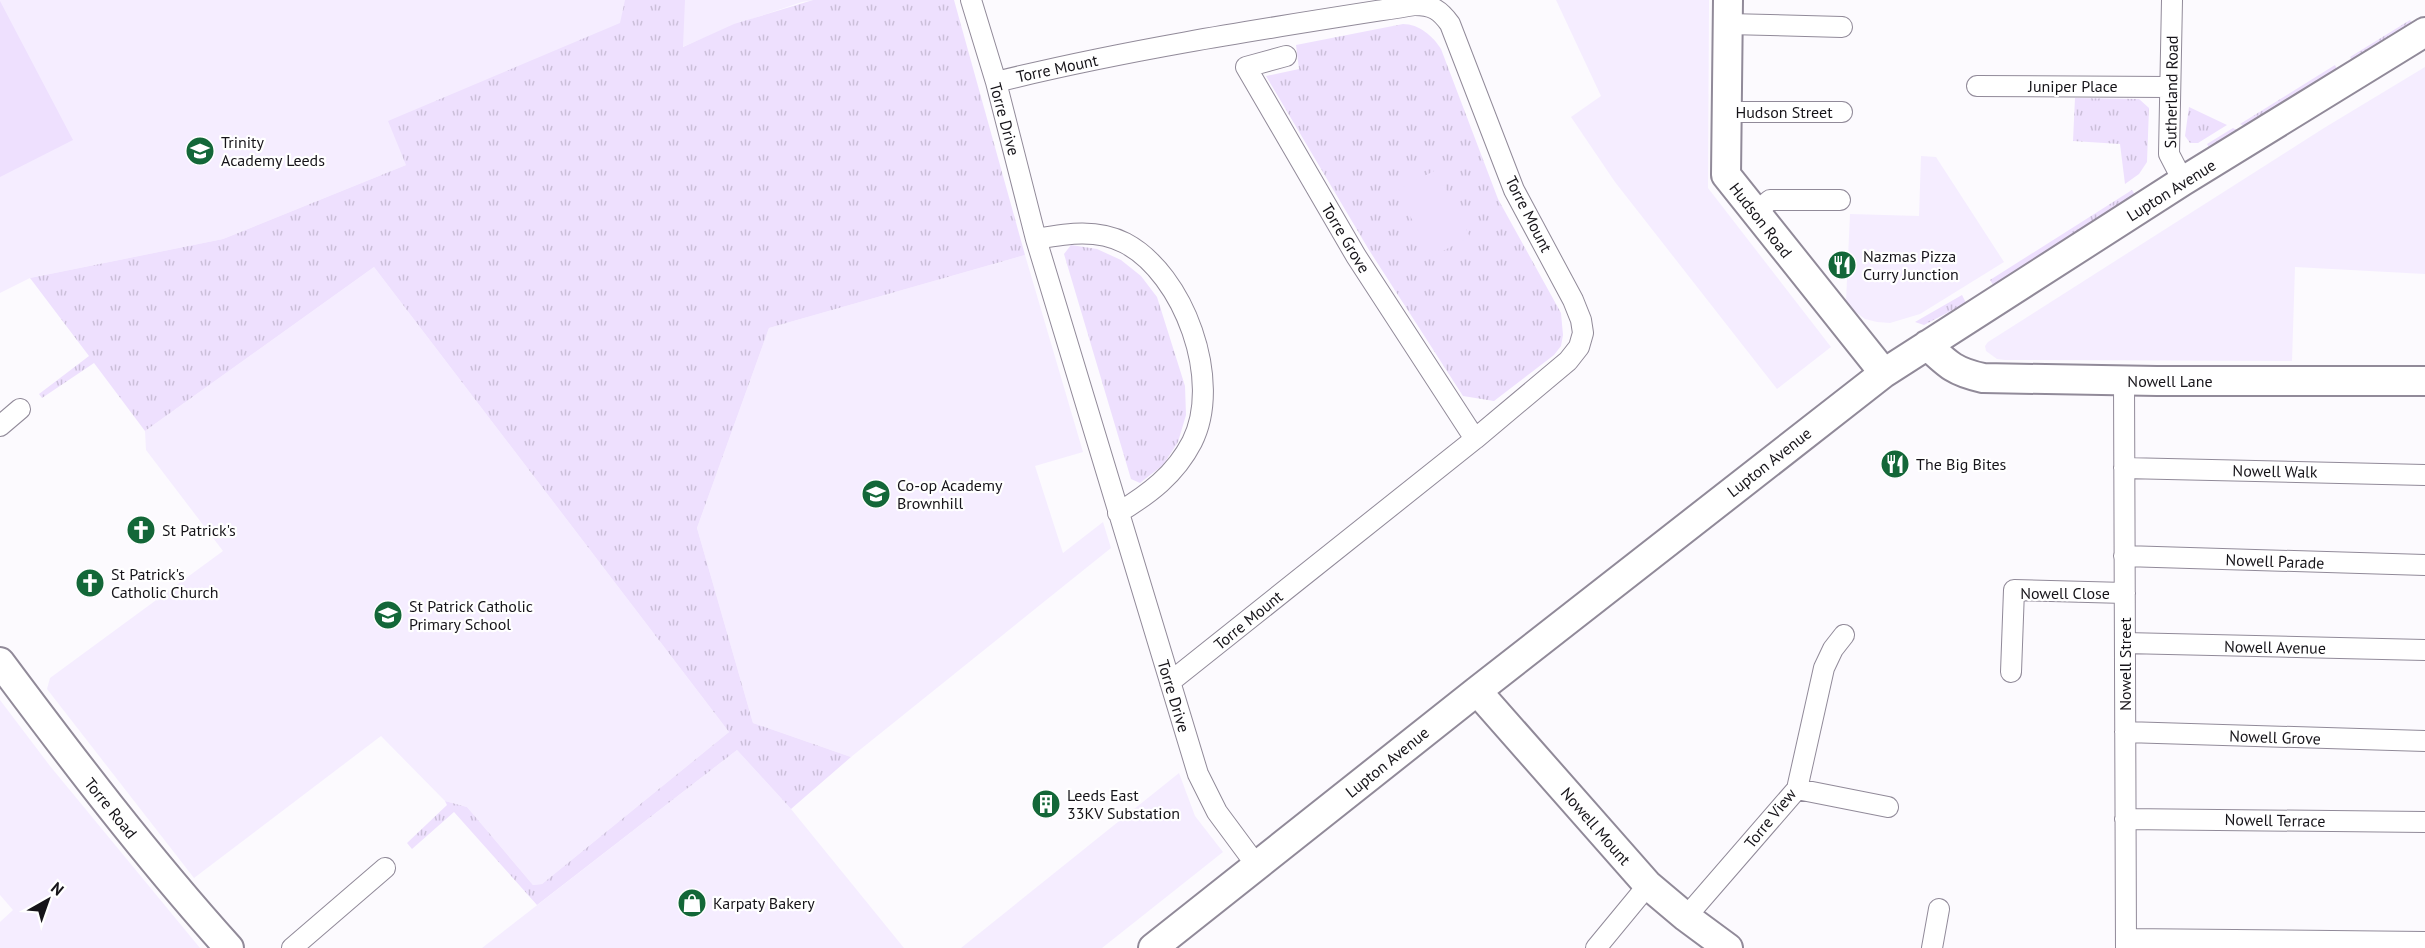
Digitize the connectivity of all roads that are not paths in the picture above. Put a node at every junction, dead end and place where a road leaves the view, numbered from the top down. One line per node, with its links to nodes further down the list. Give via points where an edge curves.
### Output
1 (971, 0): 7 (street, Torre Drive)
2 (2172, 0): 9 (street, Sutherland Road)
3 (1728, 12): 4 (street); 10 (street, Hudson Road)
4 (1842, 27)
5 (2425, 32): 12 (street, Lupton Avenue)
6 (1286, 56): 22 (street, Torre Grove, via 1246,68 1356,256)
7 (996, 82): 15 (street, Torre Drive); 22 (street, Torre Mount, via 1068,65 1415,5 1428,5 1441,12 1450,24 1514,190 1573,300 1583,333 1579,347 1568,361)
8 (1977, 86): 9 (street, Juniper Place)
9 (2169, 87): 12 (street, Sutherland Road, via 2169,154)
10 (1726, 112): 11 (street, Hudson Street); 14 (street, Hudson Road, via 1726,175)
11 (1842, 112)
12 (2183, 181): 16 (street, Lupton Avenue)
13 (1840, 200): 14 (street, via 1770,200)
14 (1756, 212): 17 (street, Hudson Road)
15 (1036, 239): 25 (street, Torre Drive); 25 (street, via 1088,233 1123,242 1146,257 1164,277 1190,325 1200,359 1204,394 1200,421 1177,466 1161,484)
16 (1927, 345): 17 (street, Lupton Avenue); 18 (street, Nowell Lane, via 1949,366 1983,378)
17 (1884, 373): 35 (street, Lupton Avenue)
18 (2124, 381): 19 (street, Nowell Lane); 23 (street, Nowell Street)
19 (2425, 381)
20 (20, 409): 21 (street)
21 (0, 426)
22 (1475, 438): 34 (street, Torre Mount)
23 (2124, 468): 24 (street, Nowell Walk); 26 (street, Nowell Street)
24 (2425, 475)
25 (1118, 513): 34 (street, Torre Drive)
26 (2124, 556): 27 (street, Nowell Parade); 28 (street, Nowell Street)
27 (2425, 566)
28 (2125, 593): 30 (street, Nowell Street); 33 (street, Nowell Close, via 2013,590)
29 (1844, 635): 38 (street, Torre View, via 1824,668)
30 (2125, 643): 31 (street, Nowell Avenue); 36 (street, Nowell Street)
31 (2425, 650)
32 (0, 662): 49 (street, Torre Road, via 176,889)
33 (2011, 672)
34 (1170, 682): 42 (street, Torre Drive, via 1206,795)
35 (1477, 691): 42 (street, Lupton Avenue); 44 (street, Nowell Mount)
36 (2125, 732): 37 (street, Nowell Grove); 40 (street, Nowell Street)
37 (2425, 741)
38 (1797, 789): 39 (street); 46 (street, Torre View)
39 (1888, 807)
40 (2125, 819): 41 (street, Nowell Terrace); 48 (street, Nowell Street)
41 (2425, 822)
42 (1257, 866): 51 (street, Lupton Avenue)
43 (385, 868): 50 (street)
44 (1648, 885): 46 (street, Nowell Mount); 52 (street)
45 (1939, 909): 54 (street)
46 (1686, 917): 53 (street, Nowell Mount)
47 (2425, 942): 48 (street)
48 (2126, 944)
49 (230, 948)
50 (291, 948)
51 (1153, 948)
52 (1596, 948)
53 (1728, 948)
54 (1932, 948)

